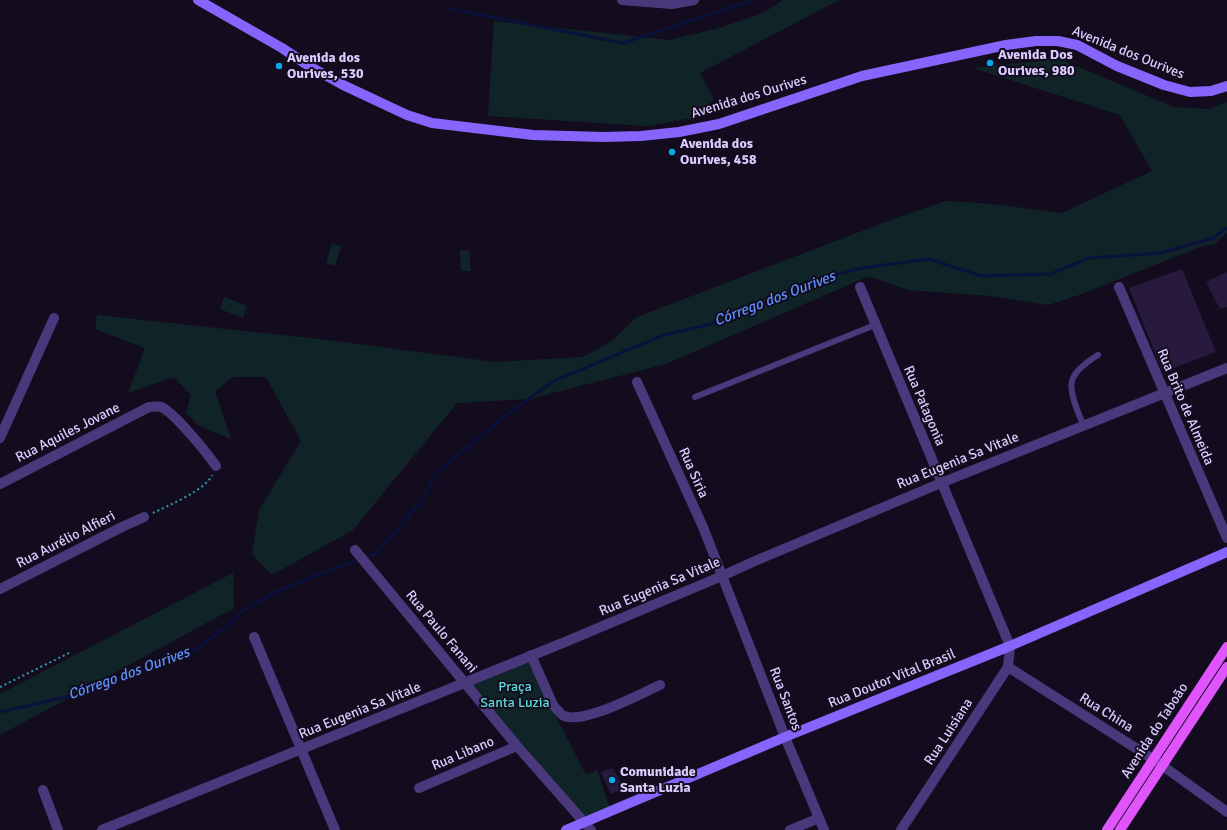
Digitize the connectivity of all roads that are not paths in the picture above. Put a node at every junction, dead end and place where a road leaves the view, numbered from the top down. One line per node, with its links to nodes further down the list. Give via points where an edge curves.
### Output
1 (198, 0): 5 (main road, Avenida dos Ourives, via 342,86 407,115 432,122 533,135 603,137 679,132 719,124 862,76 1036,41 1058,41 1077,46 1164,85 1190,92)
2 (622, 0): 4 (street)
3 (694, 0): 4 (street, via 672,4)
4 (661, 1)
5 (1227, 86)
6 (860, 287): 9 (street, Rua Patagonia)
7 (1119, 287): 13 (street, Rua Brito de Almeida)
8 (54, 318): 16 (street)
9 (875, 325): 14 (lane); 18 (street, Rua Patagonia)
10 (1098, 355): 15 (lane, via 1082,367 1072,380 1076,408)
11 (1227, 368): 13 (street, Rua Eugenia Sa Vitale)
12 (637, 382): 24 (street, Rua Siria, via 703,527)
13 (1164, 394): 15 (street, Rua Eugenia Sa Vitale); 21 (street, Rua Brito de Almeida)
14 (695, 398)
15 (1084, 426): 18 (street, Rua Eugenia Sa Vitale)
16 (0, 438)
17 (216, 466): 19 (street, Rua Aquiles Jovane, via 170,412 160,407 149,407)
18 (942, 483): 24 (street, Rua Eugenia Sa Vitale); 27 (street, Rua Patagonia)
19 (0, 484)
20 (144, 517): 25 (street, Rua Aurélio Alfieri)
21 (1227, 538)
22 (355, 550): 32 (street, Rua Paulo Fanani)
23 (1227, 552): 27 (main road, Rua Doutor Vital Brasil)
24 (722, 576): 29 (street, Rua Eugenia Sa Vitale); 34 (street, Rua Santos)
25 (0, 589)
26 (254, 637): 36 (street)
27 (1010, 646): 30 (street, Rua Luisiana); 34 (main road, Rua Doutor Vital Brasil)
28 (1227, 647): 37 (main road, Avenida do Taboão)
29 (531, 655): 32 (street, Rua Eugenia Sa Vitale); 33 (street, via 553,705 559,712 572,718 592,715)
30 (1008, 667): 37 (street, Rua China); 50 (street, Rua Luisiana)
31 (1227, 667): 38 (main road, Avenida do Taboão)
32 (465, 682): 35 (street, Rua Paulo Fanani); 36 (street, Rua Eugenia Sa Vitale)
33 (660, 686)
34 (785, 737): 42 (street, Rua Santos); 43 (main road, Rua Doutor Vital Brasil)
35 (517, 746): 39 (street, Rua Libano); 43 (street, Rua Paulo Fanani)
36 (301, 750): 45 (street, Rua Eugenia Sa Vitale); 46 (street)
37 (1153, 759): 38 (street, Rua China); 51 (main road, Avenida do Taboão)
38 (1162, 766): 41 (street, Rua China); 52 (main road, Avenida do Taboão)
39 (419, 788)
40 (43, 790): 44 (street)
41 (1227, 812)
42 (819, 818): 48 (street); 49 (street, Rua Santos)
43 (588, 826): 47 (main road, Rua Doutor Vital Brasil)
44 (58, 830)
45 (102, 830)
46 (335, 830)
47 (566, 830)
48 (790, 830)
49 (824, 830)
50 (901, 830)
51 (1107, 830)
52 (1120, 830)

